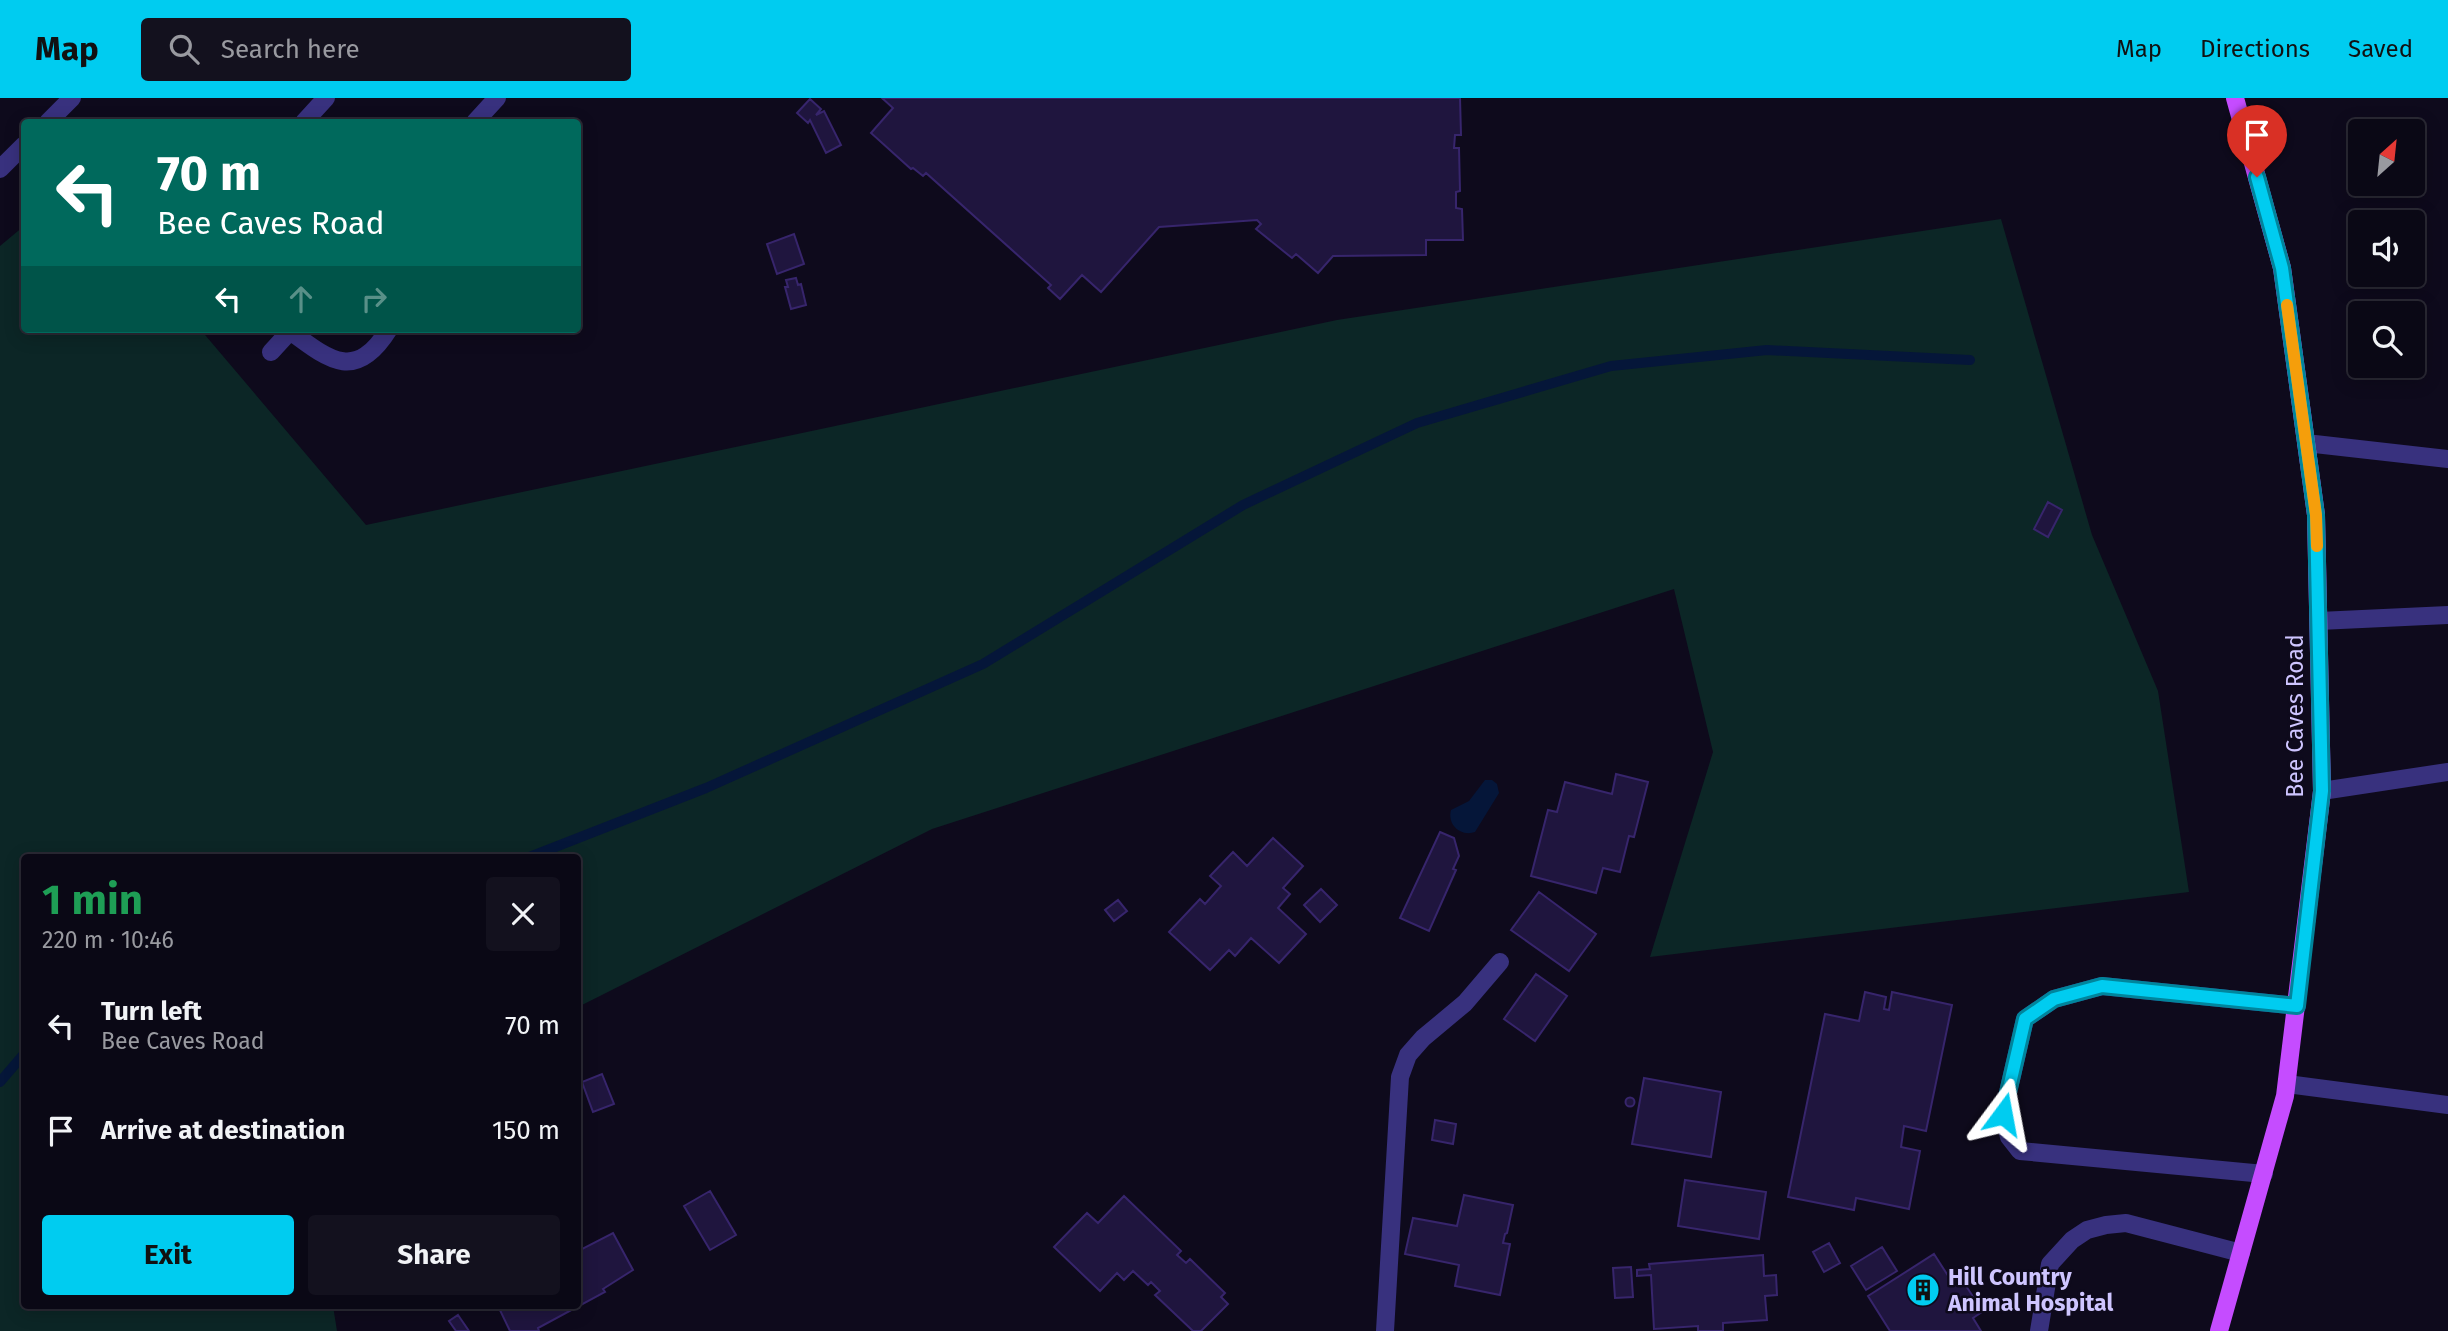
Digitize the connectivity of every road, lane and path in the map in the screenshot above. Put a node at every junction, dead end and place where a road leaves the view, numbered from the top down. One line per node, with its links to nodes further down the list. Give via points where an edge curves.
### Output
1 (72, 98): 5 (street)
2 (326, 98): 6 (street)
3 (497, 98): 7 (street)
4 (2235, 98): 14 (main road, Bee Caves Road, via 2282,268)
5 (51, 119)
6 (307, 119)
7 (478, 119)
8 (21, 148): 9 (street)
9 (0, 169)
10 (288, 333): 13 (street)
11 (295, 333): 12 (street, via 322,355 346,362 372,353)
12 (386, 333)
13 (271, 352)
14 (2306, 443): 15 (street); 17 (main road, Bee Caves Road, via 2316,515)
15 (2448, 459)
16 (2448, 615): 17 (street)
17 (2319, 621): 19 (main road, Bee Caves Road)
18 (2448, 772): 19 (street)
19 (2322, 791): 21 (main road, Bee Caves Road)
20 (1500, 962): 26 (street, via 1465,1003 1408,1055 1400,1077)
21 (2297, 1006): 22 (main road, Bee Caves Road); 24 (street, via 2102,986 2054,999 2025,1019 2003,1114 2009,1137 2021,1151)
22 (2287, 1084): 23 (street); 24 (main road, Bee Caves Road)
23 (2448, 1105)
24 (2264, 1174): 25 (main road, Bee Caves Road)
25 (2241, 1253): 27 (street, via 2126,1223 2087,1230 2050,1264); 28 (main road, Bee Caves Road)
26 (1385, 1331)
27 (2039, 1331)
28 (2219, 1331)

